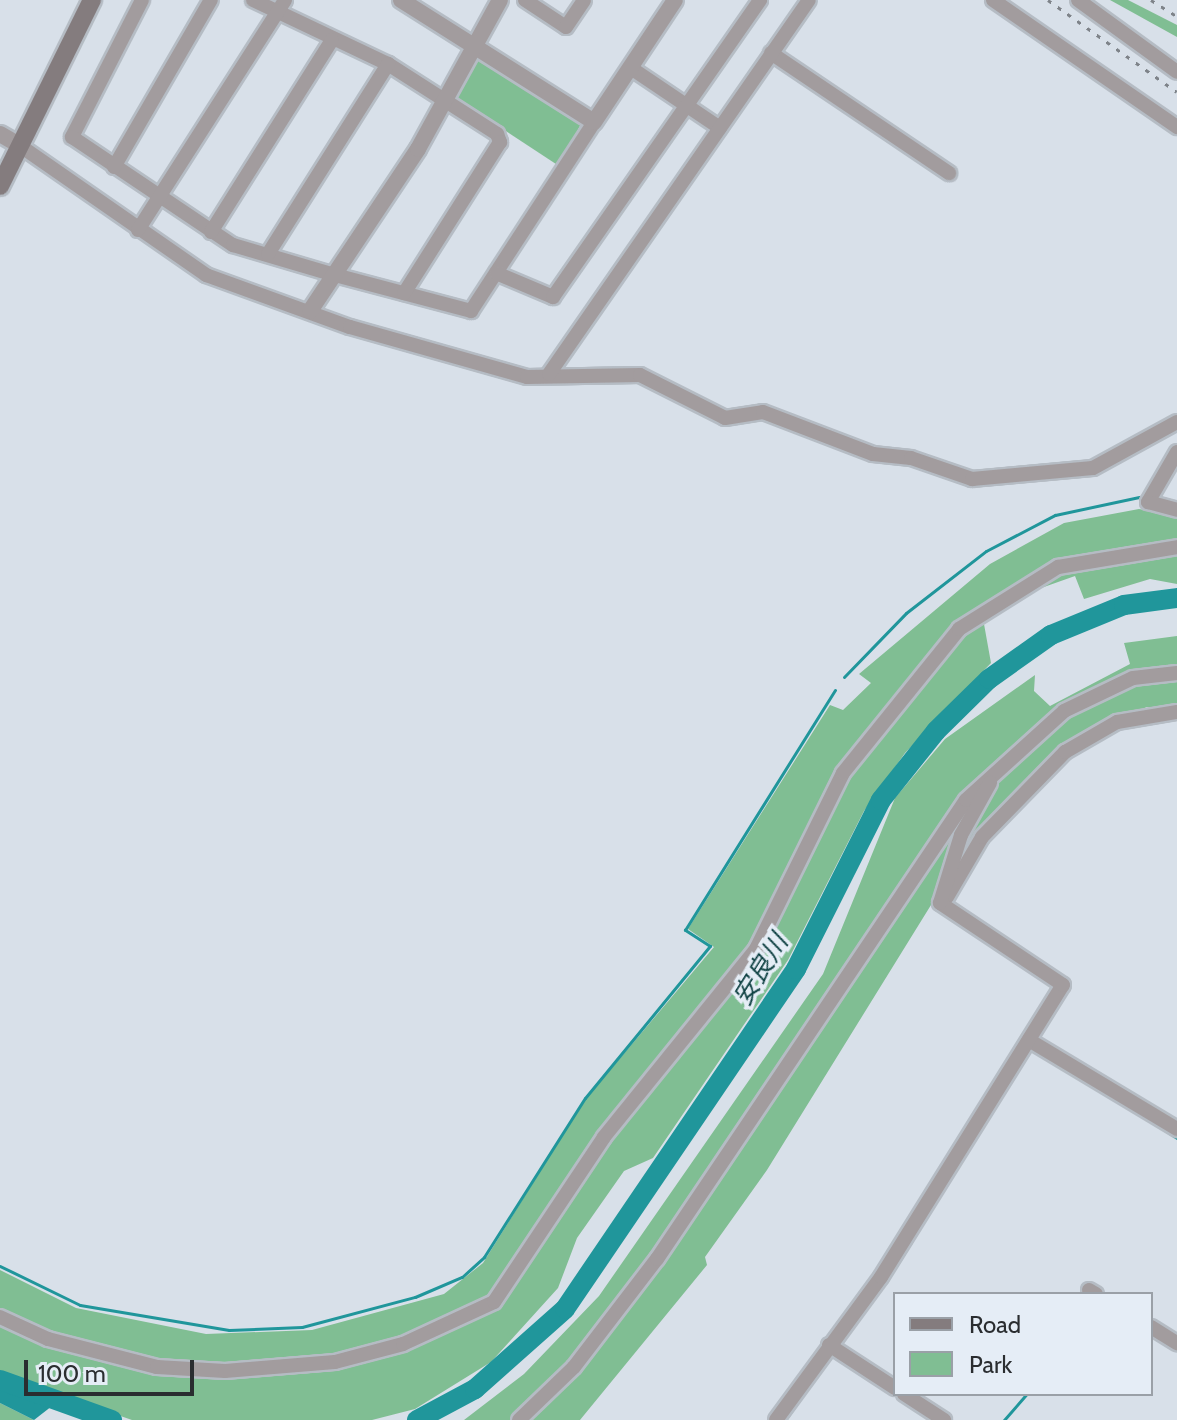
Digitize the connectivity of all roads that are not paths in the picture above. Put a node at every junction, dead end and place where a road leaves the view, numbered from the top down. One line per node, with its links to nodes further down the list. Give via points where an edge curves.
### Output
1 (92, 0): 27 (main road)
2 (142, 0): 28 (street, via 72,137)
3 (211, 0): 28 (street)
4 (253, 0): 14 (street)
5 (401, 0): 16 (street)
6 (500, 0): 16 (street)
7 (525, 0): 8 (street, via 566,27)
8 (584, 0)
9 (675, 0): 19 (street)
10 (760, 0): 22 (street)
11 (809, 0): 17 (street)
12 (993, 0): 24 (street)
13 (1078, 0): 20 (street)
14 (282, 6): 15 (street); 31 (street)
15 (332, 40): 18 (street); 33 (street)
16 (476, 42): 21 (street); 23 (street)
17 (771, 53): 25 (street); 29 (street)
18 (388, 64): 21 (street); 34 (street)
19 (631, 68): 22 (street); 23 (street)
20 (1177, 72)
21 (446, 99): 36 (street); 37 (street, via 500,142)
22 (686, 106): 25 (street); 35 (street, via 553,297)
23 (594, 122): 35 (street)
24 (1177, 127)
25 (720, 128): 39 (street)
26 (0, 134): 27 (street)
27 (19, 145): 30 (main road); 32 (street)
28 (114, 167): 31 (street)
29 (949, 173)
30 (0, 186)
31 (161, 199): 32 (street); 33 (street)
32 (138, 230): 38 (street, via 206,275)
33 (211, 232): 34 (street)
34 (268, 254): 36 (street)
35 (496, 273): 37 (street, via 471,311)
36 (335, 275): 37 (street); 38 (street)
37 (404, 293)
38 (310, 311): 39 (street, via 488,366)
39 (549, 374): 40 (street, via 640,375 725,418 763,412 873,454 911,458 972,479 1035,478 1113,462)
40 (1177, 422)
41 (1177, 452): 42 (street, via 1148,502)
42 (1177, 510)
43 (1177, 547): 50 (street, via 1058,567 959,629 843,773 756,949 604,1137 494,1302 403,1344 335,1362 225,1371 157,1367 48,1339)
44 (1177, 673): 46 (street, via 1095,693)
45 (1177, 712): 47 (street, via 1117,722 1039,772 982,837)
46 (999, 765): 47 (street, via 961,835); 56 (street, via 900,893 657,1259 574,1367)
47 (943, 908): 48 (street, via 1063,985)
48 (1029, 1040): 49 (street); 53 (street)
49 (1177, 1129)
50 (0, 1317)
51 (1153, 1328): 52 (street)
52 (1177, 1343)
53 (834, 1348): 54 (street); 57 (street)
54 (893, 1387)
55 (907, 1396): 58 (street)
56 (519, 1420)
57 (776, 1420)
58 (944, 1420)

